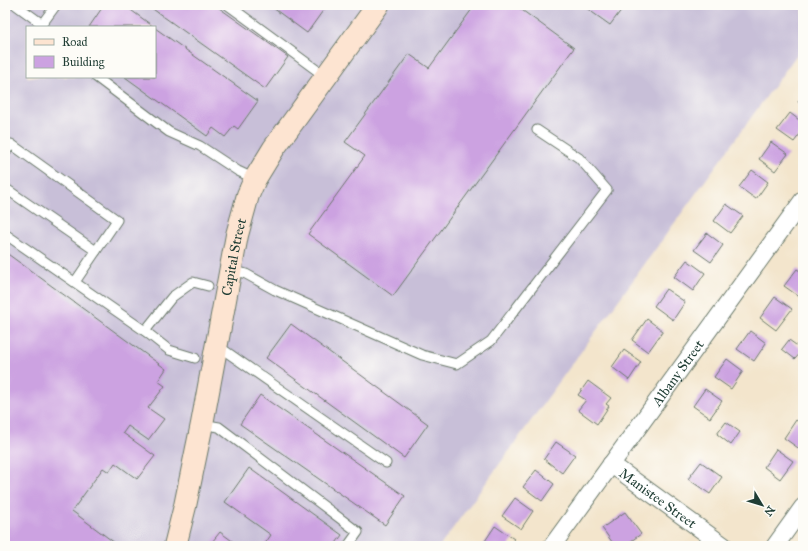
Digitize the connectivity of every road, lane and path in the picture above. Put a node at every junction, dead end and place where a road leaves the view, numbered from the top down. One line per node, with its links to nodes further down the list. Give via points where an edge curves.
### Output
1 (16, 5): 2 (lane, via 42,24)
2 (56, 5)
3 (228, 5): 5 (lane)
4 (378, 5): 5 (street, Capital Street)
5 (326, 77): 9 (street, Capital Street, via 274,148)
6 (97, 78): 9 (lane, via 169,132 200,146)
7 (537, 130): 14 (lane, via 579,158 607,190 491,340 457,364 422,356)
8 (5, 153): 13 (lane, via 11,144 117,220)
9 (255, 179): 14 (street, Capital Street, via 242,214)
10 (5, 188): 13 (lane)
11 (803, 200): 22 (street, Albany Street)
12 (5, 234): 15 (lane)
13 (96, 251): 15 (lane)
14 (230, 268): 18 (street, Capital Street)
15 (75, 282): 17 (lane)
16 (208, 286): 17 (lane, via 193,282 172,297)
17 (145, 331): 19 (lane, via 169,350)
18 (217, 345): 20 (street, Capital Street); 21 (lane)
19 (194, 358)
20 (202, 424): 24 (street, Capital Street); 25 (lane, via 219,427 358,532)
21 (386, 463)
22 (611, 464): 26 (street, Albany Street); 27 (street, Manistee Street)
23 (803, 507): 28 (street)
24 (175, 546)
25 (348, 546)
26 (552, 546)
27 (724, 546)
28 (775, 546)

